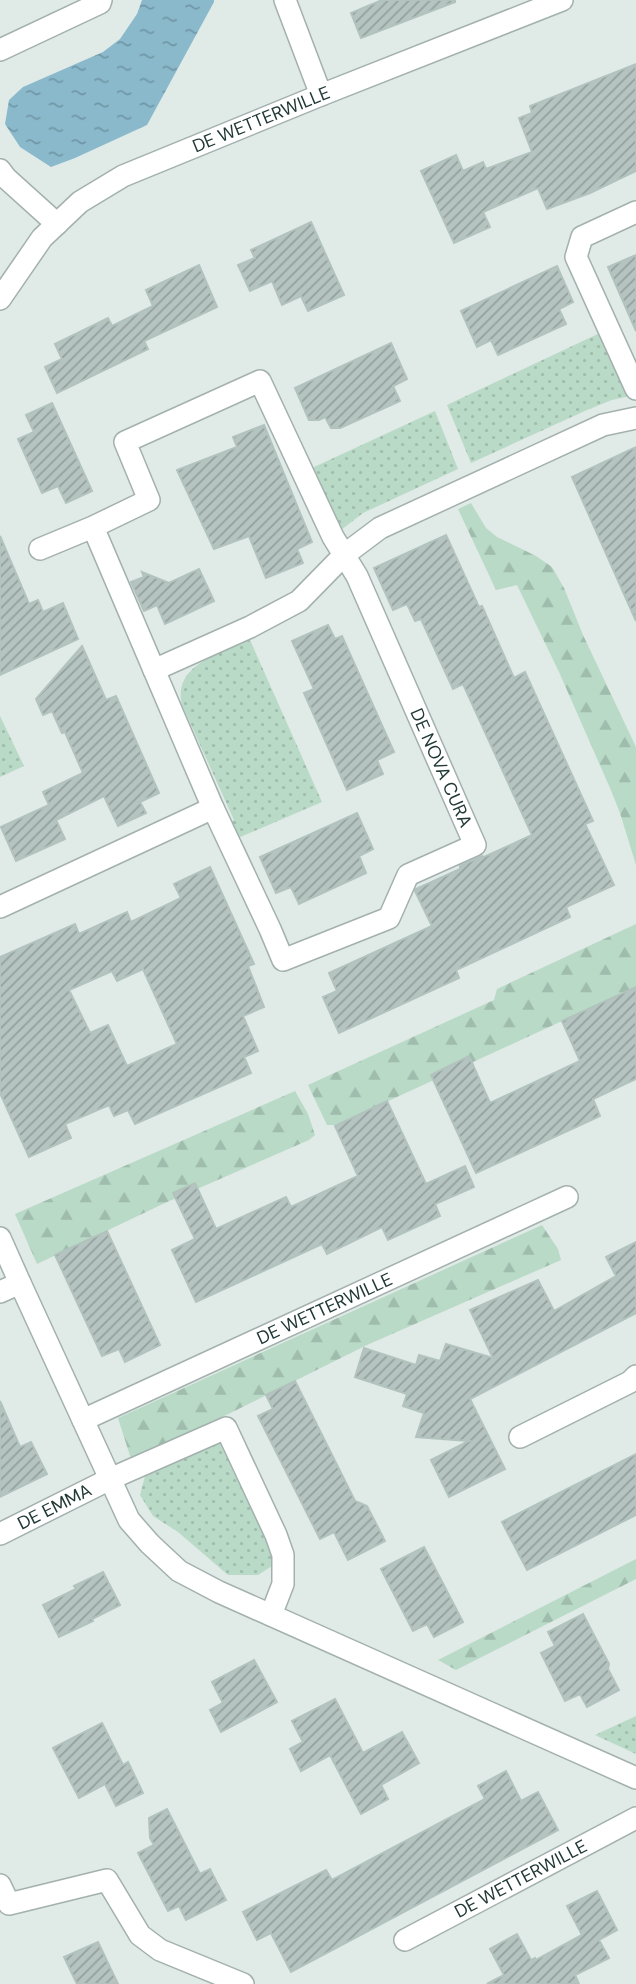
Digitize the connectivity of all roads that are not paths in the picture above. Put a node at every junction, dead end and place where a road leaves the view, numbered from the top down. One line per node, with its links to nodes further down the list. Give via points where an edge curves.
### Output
1 (101, 0): 4 (street)
2 (285, 0): 5 (street)
3 (562, 0): 5 (street, DE WETTERWILLE)
4 (0, 50)
5 (321, 95): 8 (street, DE WETTERWILLE, via 123,176 80,202)
6 (0, 170): 8 (street)
7 (636, 212): 10 (street, via 582,237 576,257)
8 (57, 224): 9 (street, DE WETTERWILLE)
9 (0, 299)
10 (636, 388)
11 (636, 418): 14 (street, via 603,425 380,528)
12 (93, 527): 13 (street, DE NOVA CURA); 14 (street, DE NOVA CURA, via 149,500 125,442 260,381); 15 (street, DE NOVA CURA)
13 (40, 549)
14 (344, 555): 15 (street, via 299,601); 16 (street, DE NOVA CURA, via 358,576 475,845 408,875 390,918 283,960)
15 (154, 670): 16 (street, DE NOVA CURA)
16 (213, 808): 17 (street)
17 (0, 907)
18 (567, 1197): 23 (street, DE WETTERWILLE)
19 (0, 1238): 20 (street)
20 (20, 1283): 21 (street); 23 (street)
21 (0, 1292)
22 (636, 1376): 24 (street)
23 (83, 1420): 25 (street)
24 (520, 1437)
25 (110, 1479): 26 (street, DE EMMA); 27 (street, via 129,1520 179,1571); 27 (street, via 226,1428 283,1555 283,1584)
26 (0, 1534)
27 (271, 1615): 28 (street)
28 (636, 1778)
29 (636, 1818): 31 (street, DE WETTERWILLE)
30 (0, 1885): 32 (street, via 9,1903 107,1880 140,1935 160,1950)
31 (405, 1940)
32 (243, 1984)

